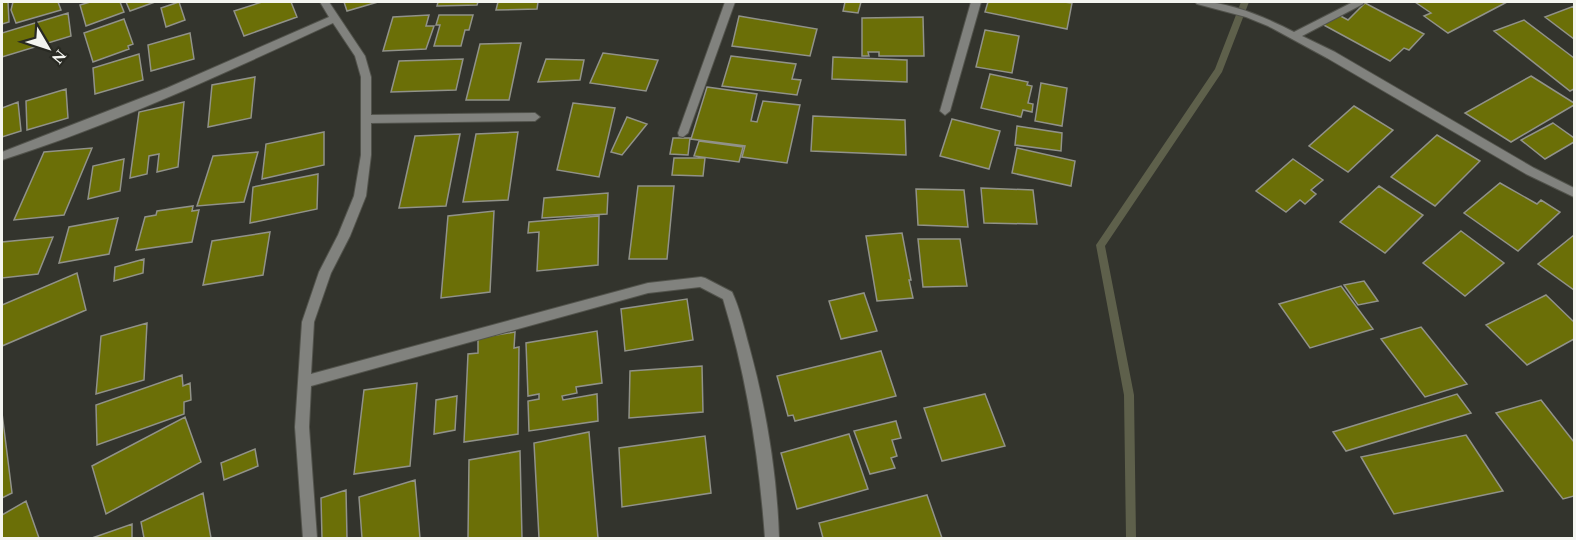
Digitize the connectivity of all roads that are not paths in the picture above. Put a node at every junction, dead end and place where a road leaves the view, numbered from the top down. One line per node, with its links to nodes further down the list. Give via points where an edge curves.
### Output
1 (324, 2): 6 (street)
2 (730, 2): 11 (street)
3 (976, 2): 8 (street)
4 (1200, 2): 7 (street, via 1249,15)
5 (1360, 2): 7 (street)
6 (335, 18): 10 (street, via 360,56 366,77); 12 (street, via 84,128)
7 (1294, 36): 13 (street)
8 (945, 111)
9 (535, 117): 10 (street)
10 (367, 119): 14 (street, via 360,196 325,272 308,322)
11 (683, 133)
12 (2, 156)
13 (1575, 193)
14 (304, 382): 15 (street, via 302,427); 16 (street, via 648,288 701,282 728,296 739,329 753,387 769,490)
15 (310, 538)
16 (772, 538)

